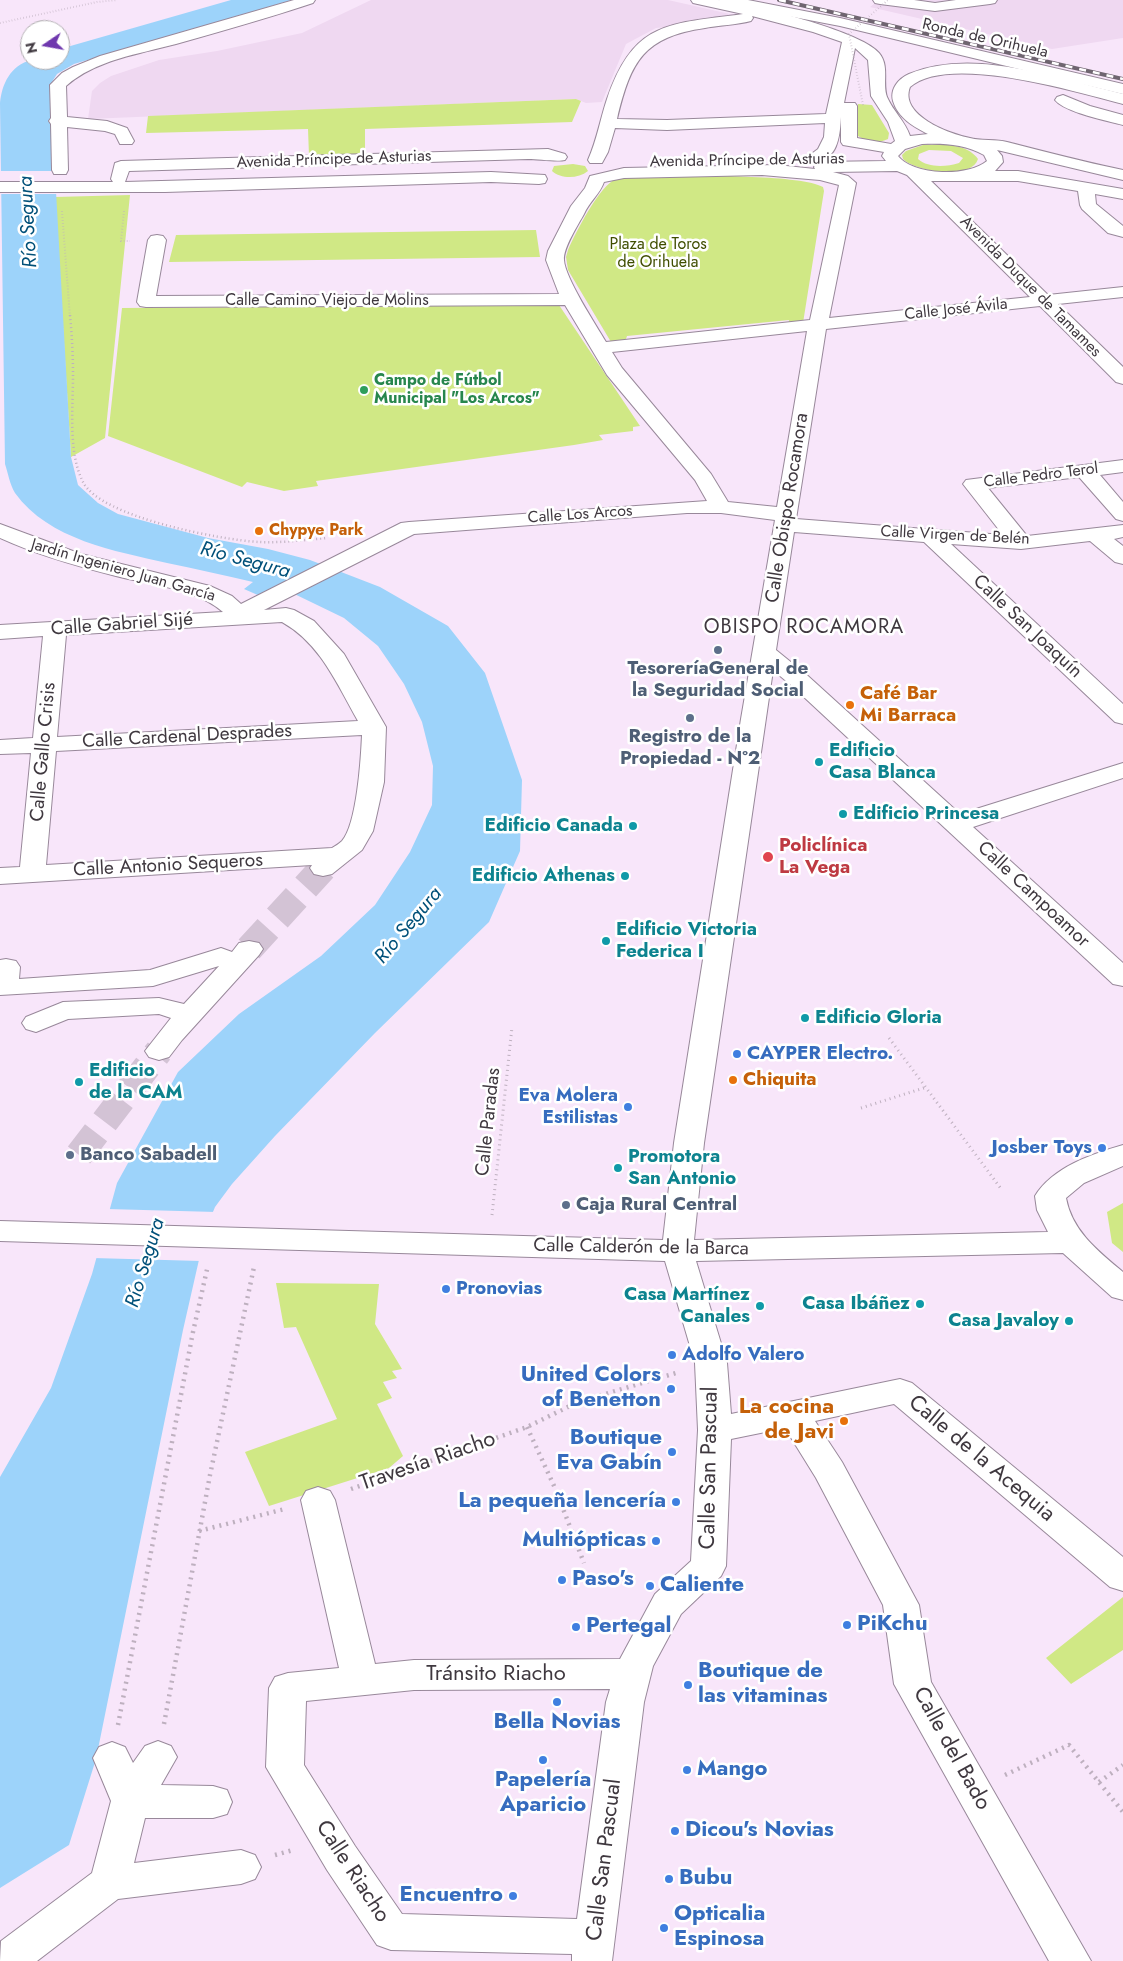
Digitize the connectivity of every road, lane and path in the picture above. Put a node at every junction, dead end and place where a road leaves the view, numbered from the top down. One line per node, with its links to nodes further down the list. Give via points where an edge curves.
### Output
1 (117, 0): 11 (path)
2 (308, 0): 20 (street, via 85,66 67,75 58,85)
3 (698, 0): 26 (street, via 802,24 863,47 873,55 878,65 879,95 895,121)
4 (707, 0): 10 (street, Ronda de Orihuela)
5 (726, 0): 10 (street, Ronda de Orihuela)
6 (880, 0): 8 (street, via 935,7)
7 (888, 0): 17 (path, bridge, via 849,34)
8 (990, 0)
9 (746, 18): 21 (street, via 663,32 647,41 637,51 615,96)
10 (840, 22): 15 (street, Ronda de Orihuela)
11 (0, 23)
12 (848, 44): 18 (street)
13 (852, 77): 26 (street, via 847,118 849,142)
14 (1028, 77): 16 (street); 19 (street, via 1060,99); 24 (street, via 1000,71 952,69 916,77 902,86 901,102 913,119)
15 (1123, 89)
16 (1123, 100)
17 (863, 105)
18 (833, 118): 21 (street); 25 (street, via 828,148 818,154 848,154)
19 (1123, 120)
20 (57, 121): 23 (street, via 107,126 121,131); 29 (street)
21 (607, 123): 28 (street)
22 (145, 140): 23 (street)
23 (126, 141): 37 (street)
24 (965, 142): 26 (street, via 930,139); 27 (street); 33 (street, via 1000,145)
25 (865, 150)
26 (896, 153): 28 (street, Avenida Príncipe de Asturias, via 821,160); 30 (street, Avenida Príncipe de Asturias); 31 (street)
27 (993, 154): 32 (street, via 996,158 992,166); 38 (street)
28 (586, 165): 30 (street, Avenida Príncipe de Asturias, via 631,172); 34 (street); 37 (street, Avenida Príncipe de Asturias, via 548,154 528,154); 48 (street, via 592,189 579,206 555,260)
29 (60, 170)
30 (758, 170): 39 (street, Avenida Príncipe de Asturias, via 831,176 844,178)
31 (914, 172): 35 (street); 43 (street, Avenida Duque de Tamames)
32 (969, 175): 35 (street); 38 (street)
33 (1123, 175)
34 (545, 177): 37 (street, Avenida Príncipe de Asturias, via 488,167); 37 (street, Avenida Príncipe de Asturias, via 527,188 160,196)
35 (942, 177): 43 (street)
36 (0, 178): 37 (street)
37 (112, 178): 40 (street)
38 (1050, 180): 41 (street)
39 (848, 183): 50 (street, Calle Obispo Rocamora)
40 (0, 187)
41 (1086, 188): 42 (street); 45 (street, via 1088,205 1114,229)
42 (1123, 194)
43 (937, 195): 49 (street, Avenida Duque de Tamames)
44 (62, 203): 64 (path, via 76,457 84,484 103,502 120,510 208,535 248,542)
45 (1123, 232)
46 (157, 240): 48 (street, Calle Camino Viejo de Molins, via 146,302)
47 (1123, 292): 49 (street, Calle José Ávila)
48 (571, 299): 51 (street)
49 (1042, 300): 50 (street, Calle José Ávila); 53 (street, Avenida Duque de Tamames)
50 (818, 324): 51 (street, Calle José Ávila); 59 (street, Calle Obispo Rocamora)
51 (600, 348): 57 (street, via 614,371 704,478)
52 (1123, 356): 53 (street)
53 (1102, 358): 54 (street, Avenida Duque de Tamames)
54 (1123, 378)
55 (1123, 466): 56 (street, Calle Pedro Terol)
56 (1085, 471): 58 (street); 65 (street, Calle Pedro Terol, via 974,484)
57 (721, 507): 59 (street, Calle Los Arcos); 67 (street, Calle Los Arcos, via 409,528 250,608)
58 (1123, 515)
59 (786, 520): 63 (street, Calle Virgen de Belén); 70 (street, Calle Obispo Rocamora)
60 (0, 530): 67 (street, Jardín Ingeniero Juan García, via 56,554 202,591 224,601)
61 (1123, 531): 62 (street, Calle Virgen de Belén)
62 (1096, 535): 65 (street, Calle Virgen de Belén); 66 (street)
63 (931, 537): 65 (street, Calle Virgen de Belén); 71 (street, Calle San Joaquín)
64 (327, 538)
65 (1021, 543)
66 (1123, 557)
67 (243, 617): 68 (street, Calle Gabriel Sijé); 72 (street, Calle Gabriel Sijé, via 286,615 306,626 332,654)
68 (55, 629): 69 (street, Calle Gabriel Sijé); 73 (street, Calle Gallo Crisis)
69 (0, 632)
70 (764, 652): 76 (street, Calle Campoamor); 95 (street, Calle Obispo Rocamora, via 689,1143)
71 (1123, 717)
72 (374, 727): 73 (street, Calle Cardenal Desprades); 77 (street, Calle Antonio Sequeros, via 372,782 360,831 353,845 330,862)
73 (45, 744): 74 (street, Calle Cardenal Desprades); 77 (street, Calle Gallo Crisis)
74 (0, 747)
75 (1123, 770): 76 (street)
76 (956, 824): 80 (street, Calle Campoamor)
77 (32, 874): 78 (street, Calle Antonio Sequeros)
78 (0, 876)
79 (248, 949): 83 (street)
80 (1123, 978)
81 (3, 982): 82 (street)
82 (45, 1006): 83 (street, via 62,1011 159,1006); 83 (street, via 153,978 156,995 142,996 142,999 163,999)
83 (180, 1008): 86 (street)
84 (512, 1027): 91 (path, Calle Paradas)
85 (889, 1038): 87 (path)
86 (159, 1051)
87 (927, 1088): 88 (path); 90 (path)
88 (861, 1108)
89 (1123, 1155): 93 (street, via 1058,1186 1050,1196 1050,1210)
90 (1002, 1190)
91 (491, 1221)
92 (0, 1231): 94 (street, Calle Calderón de la Barca, via 89,1233)
93 (1070, 1242): 95 (street, Calle Calderón de la Barca); 97 (street)
94 (211, 1248): 95 (street, Calle Calderón de la Barca); 109 (path)
95 (678, 1250): 98 (street, Calle San Pascual)
96 (255, 1261): 103 (path)
97 (1123, 1289)
98 (711, 1363): 100 (path, Travesía Riacho, via 578,1402); 101 (street, Calle San Pascual)
99 (793, 1414): 101 (street); 105 (street, Calle de la Acequia, via 900,1391); 112 (street, Calle del Bado, via 830,1471 901,1605 913,1684)
100 (527, 1426): 102 (path, Travesía Riacho); 104 (path)
101 (715, 1430): 106 (street, Calle San Pascual, via 708,1566 668,1604)
102 (318, 1500): 103 (path, Travesía Riacho); 107 (street)
103 (199, 1531): 108 (path)
104 (584, 1563)
105 (1123, 1577)
106 (632, 1674): 107 (street, Tránsito Riacho, via 414,1675); 119 (street, Calle San Pascual, via 625,1702)
107 (360, 1679): 116 (street, Calle Riacho, via 288,1688 285,1767)
108 (158, 1757): 113 (street)
109 (112, 1758): 113 (street)
110 (1123, 1765): 111 (path)
111 (1099, 1782): 112 (path, via 1069,1745); 115 (path)
112 (972, 1789): 121 (street, Calle del Bado)
113 (130, 1801): 114 (street); 118 (street)
114 (213, 1802)
115 (1123, 1812)
116 (341, 1858): 117 (path, via 302,1847); 119 (street, Calle Riacho, via 390,1932)
117 (242, 1866): 118 (street)
118 (109, 1883): 120 (street, via 15,1954)
119 (594, 1949)
120 (11, 1961)
121 (1071, 1961)

